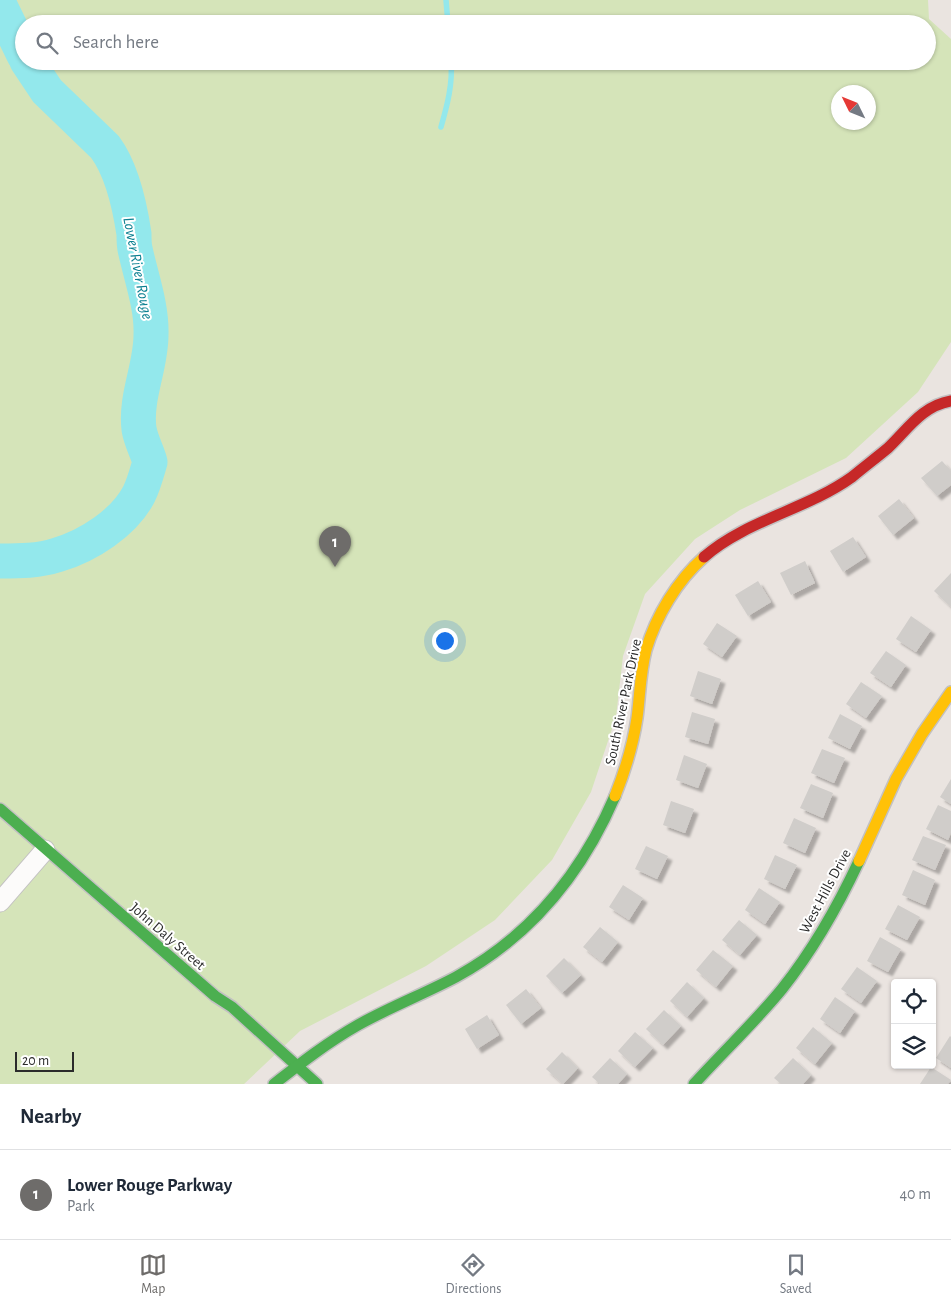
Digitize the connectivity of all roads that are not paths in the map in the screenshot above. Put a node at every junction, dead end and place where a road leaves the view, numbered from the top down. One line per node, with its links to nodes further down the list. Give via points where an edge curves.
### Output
1 (951, 401): 6 (street, South River Park Drive, via 930,407 850,478 802,506 727,539 681,582 661,613 649,642 632,744 621,781 579,866 541,914 478,965 357,1026)
2 (951, 692): 9 (street, West Hills Drive, via 896,779 849,883 809,952 782,989)
3 (0, 810): 4 (street, John Daly Street)
4 (45, 850): 5 (street); 6 (street, John Daly Street)
5 (0, 902)
6 (297, 1066): 7 (street, South River Park Drive); 8 (street, John Daly Street)
7 (274, 1084)
8 (317, 1084)
9 (694, 1084)

